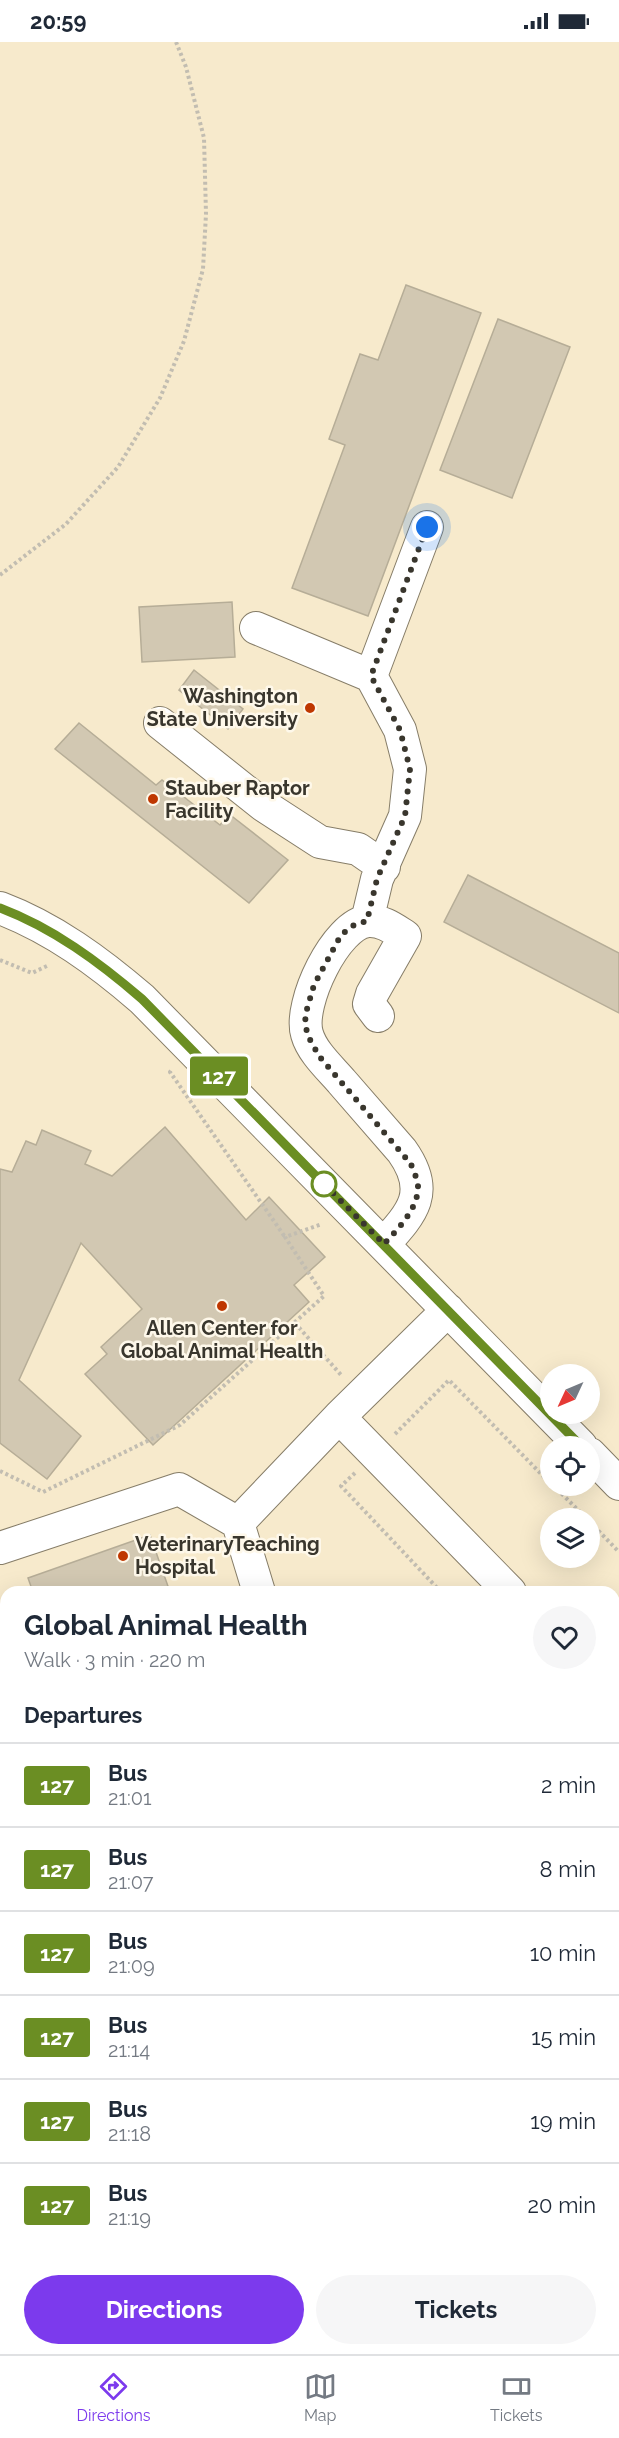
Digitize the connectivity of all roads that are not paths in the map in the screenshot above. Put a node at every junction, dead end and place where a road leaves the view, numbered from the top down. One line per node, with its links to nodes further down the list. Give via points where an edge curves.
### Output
1 (427, 527): 3 (street)
2 (256, 628): 3 (street)
3 (371, 676): 5 (street, via 400,730 410,769 405,816)
4 (160, 723): 5 (street, via 263,805 320,842 358,849)
5 (384, 867): 7 (street, via 377,879)
6 (0, 908): 9 (street, via 26,918 68,943 142,999)
7 (367, 921): 8 (street, via 380,922 405,936 372,994 369,1004); 9 (street, via 341,935 314,985 305,1016 307,1034 319,1056 402,1151 418,1184 417,1196 404,1222)
8 (378, 1016)
9 (384, 1244): 10 (street)
10 (448, 1310): 11 (street); 12 (street)
11 (339, 1418): 15 (street); 18 (street)
12 (571, 1436)
13 (600, 1464): 14 (street)
14 (619, 1484)
15 (238, 1523): 16 (street, via 179,1489); 17 (street)
16 (0, 1548)
17 (257, 1586)
18 (504, 1586)

